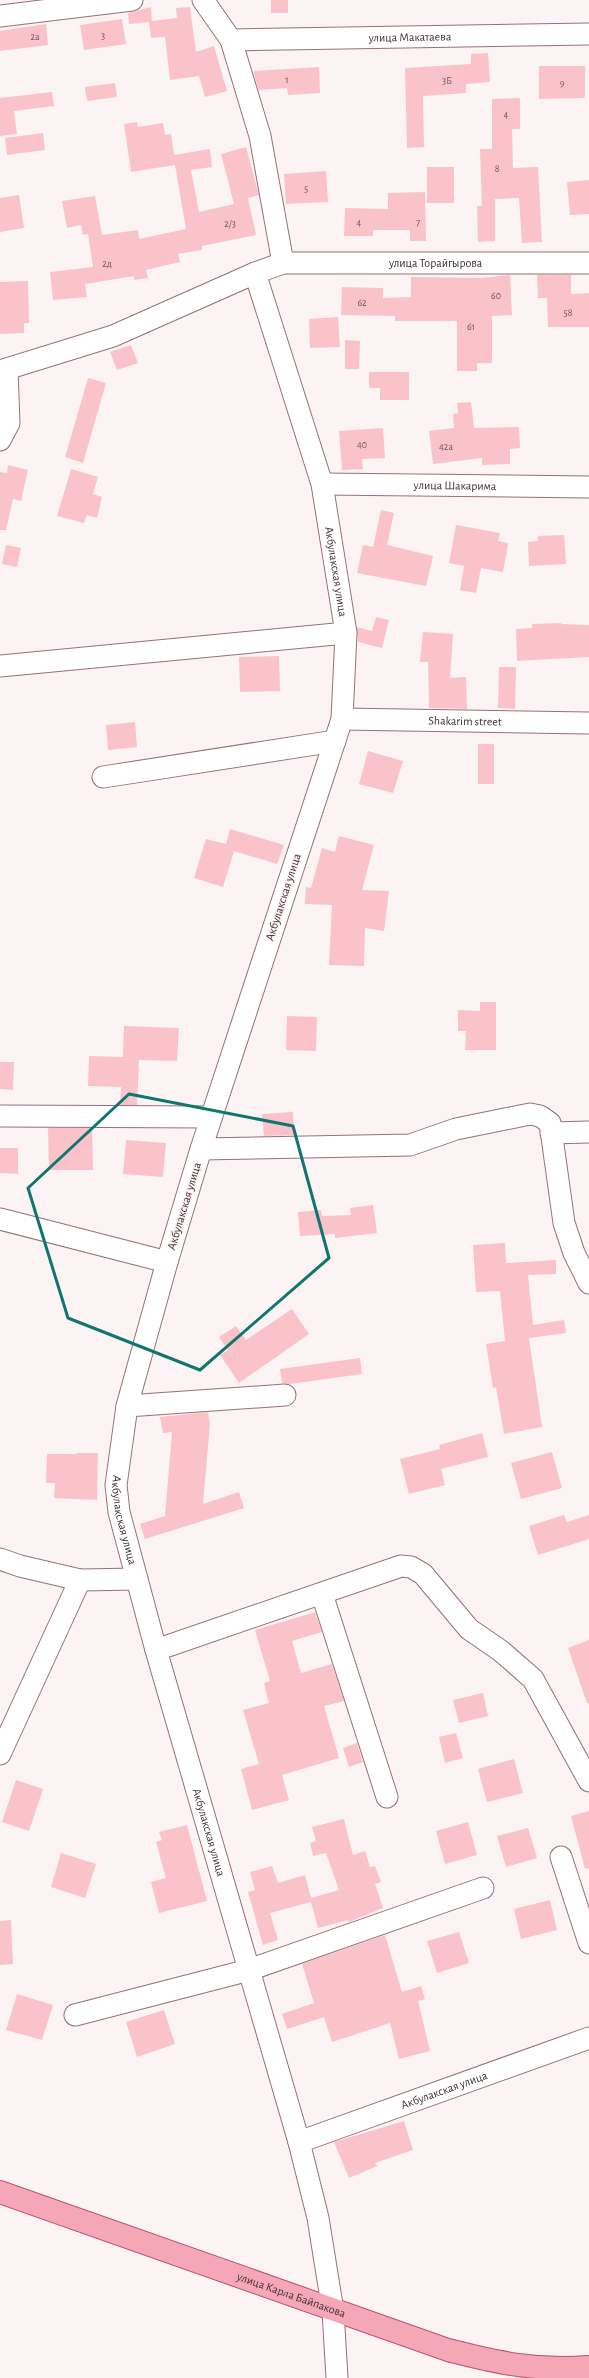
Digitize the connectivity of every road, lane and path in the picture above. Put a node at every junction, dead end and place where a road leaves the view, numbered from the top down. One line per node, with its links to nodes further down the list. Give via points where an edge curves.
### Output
1 (132, 0): 3 (street)
2 (203, 0): 5 (street)
3 (0, 16)
4 (589, 34): 5 (street, улица Макатаева)
5 (231, 40): 6 (street, via 260,136)
6 (283, 263): 7 (street, улица Торайгырова); 8 (street, улица Торайгырова)
7 (589, 263)
8 (255, 272): 9 (street, улица Торайгырова, via 113,336); 11 (street, Акбулакская улица)
9 (3, 370): 10 (street, via 9,423)
10 (0, 440)
11 (322, 484): 12 (street, улица Шакарима); 13 (street, Акбулакская улица)
12 (589, 487)
13 (346, 633): 14 (street); 15 (street, Акбулакская улица)
14 (0, 666)
15 (342, 720): 16 (street, Shakarim street); 17 (street, Акбулакская улица)
16 (589, 723)
17 (335, 741): 18 (street); 20 (street, Акбулакская улица)
18 (104, 777)
19 (0, 1116): 20 (street)
20 (212, 1117): 23 (street, Акбулакская улица)
21 (589, 1132): 22 (street)
22 (551, 1133): 23 (street, via 550,1123 540,1116 530,1114 456,1130 410,1145); 26 (street, via 564,1223 574,1253)
23 (201, 1149): 25 (street, Акбулакская улица)
24 (0, 1219): 25 (street)
25 (167, 1262): 28 (street, Акбулакская улица)
26 (589, 1283)
27 (285, 1395): 28 (street)
28 (127, 1406): 30 (street, Акбулакская улица, via 116,1485 119,1512)
29 (0, 1559): 31 (street)
30 (137, 1579): 31 (street); 33 (street, Акбулакская улица)
31 (80, 1580): 34 (street)
32 (322, 1594): 33 (street); 35 (street, via 401,1566 411,1567 423,1574 469,1629 501,1651 533,1679); 36 (street)
33 (156, 1650): 40 (street, Акбулакская улица)
34 (0, 1754)
35 (589, 1781)
36 (387, 1797)
37 (561, 1857): 39 (street)
38 (483, 1888): 40 (street)
39 (589, 1943)
40 (249, 1970): 41 (street); 43 (street, Акбулакская улица)
41 (75, 2015)
42 (589, 2038): 43 (street, Акбулакская улица)
43 (299, 2142): 45 (street, Акбулакская улица, via 318,2218)
44 (0, 2192): 45 (main road, улица Карла Байпакова)
45 (333, 2311): 47 (main road, улица Карла Байпакова); 48 (street, Акбулакская улица)
46 (589, 2367): 47 (main road, улица Карла Байпакова)
47 (516, 2372)
48 (337, 2378)

